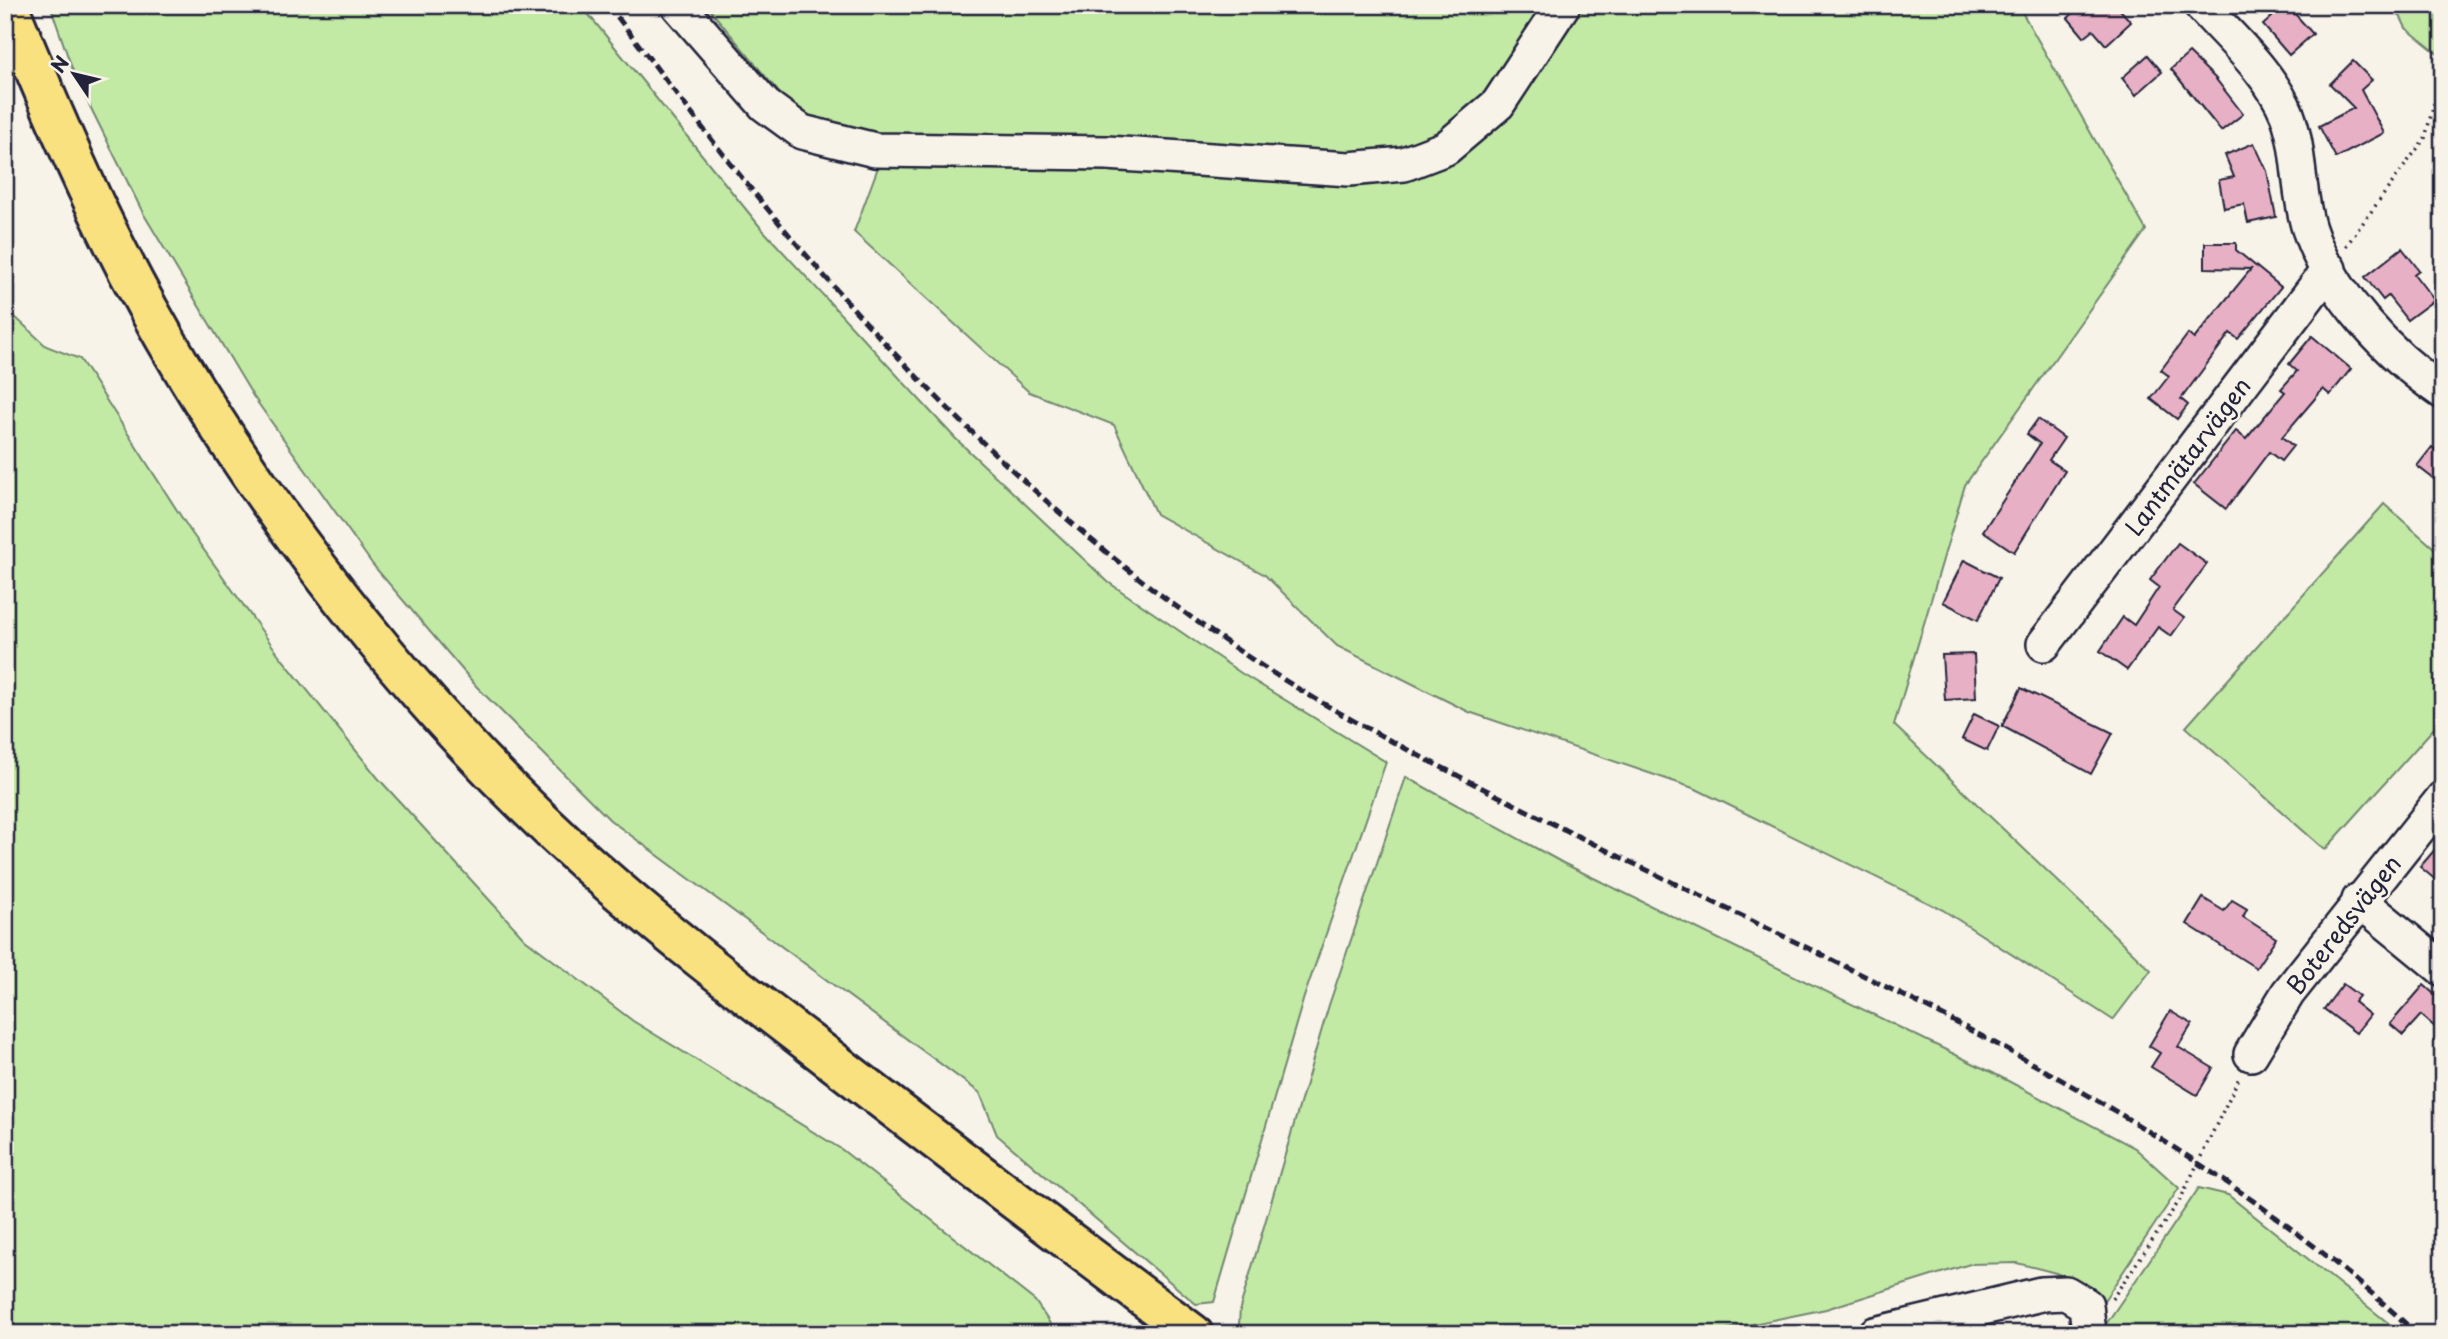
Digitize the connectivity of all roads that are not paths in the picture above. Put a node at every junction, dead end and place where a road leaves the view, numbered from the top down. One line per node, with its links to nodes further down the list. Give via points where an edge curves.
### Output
1 (8, 5): 15 (highway, via 107,232 159,328 293,534 438,712 586,863 667,933)
2 (678, 5): 3 (street, via 775,112 802,132 875,150 1107,153 1349,169 1404,163 1446,148 1498,104)
3 (1563, 5)
4 (2201, 5): 6 (street, via 2260,72 2287,114 2309,230)
5 (5, 61): 14 (highway, via 90,240 206,442 280,548 424,727 573,878 655,950)
6 (2329, 269): 7 (street, via 2378,338); 8 (street, Lantmätarvägen)
7 (2443, 392)
8 (2044, 644)
9 (2443, 798): 10 (street, Boteredsvägen)
10 (2359, 900): 11 (street); 12 (street, Boteredsvägen, via 2288,993)
11 (2443, 969)
12 (2251, 1054)
13 (2089, 1333): 16 (street, via 2085,1305 2066,1293 2042,1294)
14 (1148, 1334)
15 (1193, 1334)
16 (1875, 1334)

